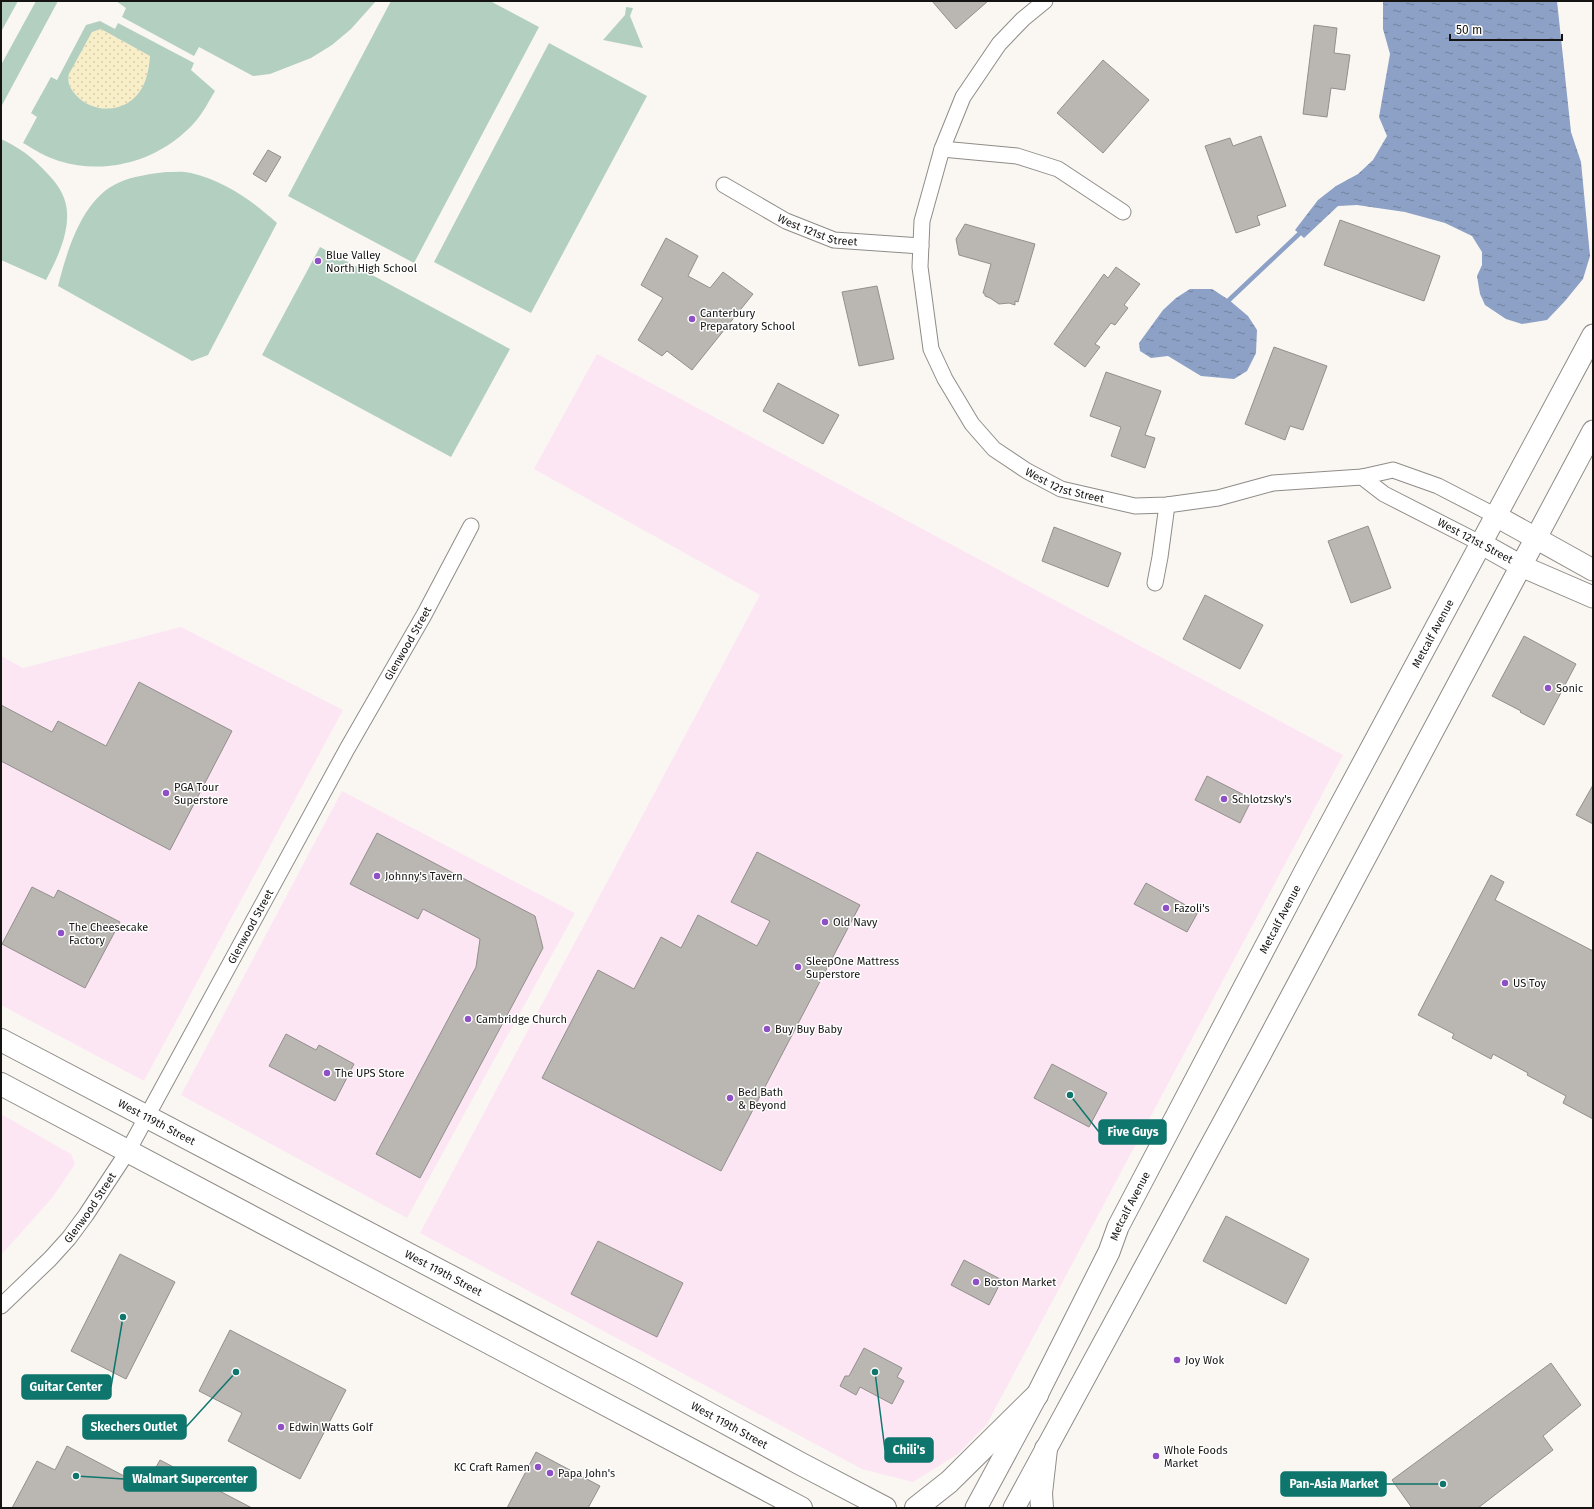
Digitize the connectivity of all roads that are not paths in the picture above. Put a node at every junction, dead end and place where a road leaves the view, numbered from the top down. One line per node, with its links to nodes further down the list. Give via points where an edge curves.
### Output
1 (1045, 1): 2 (street, West 121st Street, via 1004,39 980,70 963,97)
2 (942, 149): 4 (street, via 1017,156 1058,169); 5 (street, West 121st Street, via 922,221)
3 (724, 185): 5 (street, West 121st Street, via 786,221 834,240)
4 (1123, 212)
5 (921, 246): 9 (street, West 121st Street, via 920,267 931,349 945,379 972,424 994,449 1061,489 1134,506)
6 (1593, 335): 10 (main road, Metcalf Avenue)
7 (1593, 431): 12 (main road)
8 (1362, 477): 9 (street, West 121st Street, via 1273,483 1218,498); 10 (street, West 121st Street, via 1393,470 1438,486); 13 (street, West 121st Street, via 1384,494)
9 (1167, 505): 16 (street)
10 (1496, 516): 12 (main road, West 121st Street); 13 (main road, Metcalf Avenue)
11 (471, 526): 20 (street, Glenwood Street)
12 (1536, 538): 14 (main road); 15 (main road, West 121st Street)
13 (1482, 544): 14 (main road, West 121st Street); 23 (main road, Metcalf Avenue, via 1300,880 1118,1227 1109,1252)
14 (1521, 566): 17 (main road, West 121st Street); 24 (main road)
15 (1593, 570)
16 (1155, 583)
17 (1593, 597)
18 (1, 1040): 20 (main road, West 119th Street)
19 (1, 1084): 21 (main road)
20 (147, 1117): 21 (street, Glenwood Street); 26 (main road, West 119th Street)
21 (128, 1151): 22 (street, Glenwood Street, via 69,1238); 25 (main road)
22 (1, 1306)
23 (1037, 1396): 27 (main road, via 949,1482); 28 (main road, Metcalf Avenue)
24 (1046, 1449): 29 (main road); 30 (main road, via 1041,1493)
25 (801, 1508)
26 (885, 1508)
27 (916, 1508)
28 (976, 1508)
29 (1014, 1508)
30 (1042, 1508)

